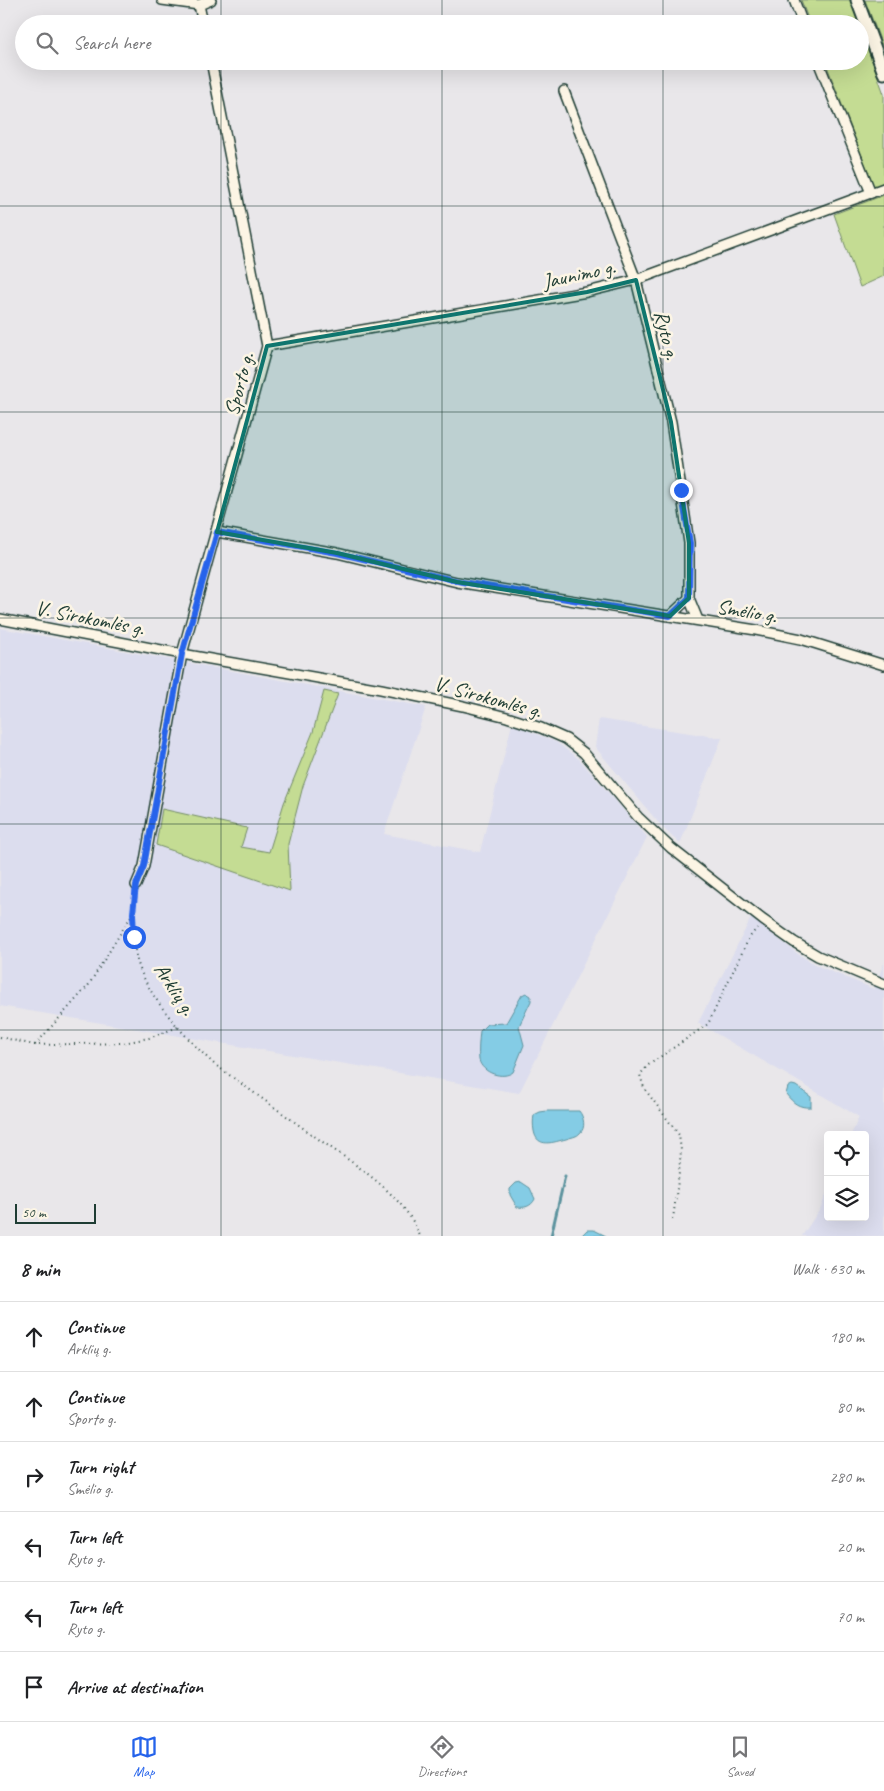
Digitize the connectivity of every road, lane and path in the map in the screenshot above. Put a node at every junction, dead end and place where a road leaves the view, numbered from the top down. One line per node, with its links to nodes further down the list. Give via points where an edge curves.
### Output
1 (162, 0): 5 (street)
2 (211, 0): 5 (street)
3 (794, 0): 7 (street)
4 (857, 0): 8 (main road)
5 (200, 5): 6 (street)
6 (202, 15)
7 (800, 15)
8 (864, 15)
9 (869, 26): 10 (main road)
10 (881, 52): 13 (main road)
11 (212, 70): 18 (street, Sporto g.)
12 (822, 70): 16 (street)
13 (884, 73)
14 (564, 91): 17 (street, Ryto g.)
15 (884, 188): 16 (street, Jaunimo g.)
16 (871, 193): 17 (street, Jaunimo g.)
17 (636, 280): 18 (street, Jaunimo g., via 588,292); 20 (street, Ryto g., via 671,422 690,543)
18 (267, 346): 19 (street, Sporto g.)
19 (217, 532): 21 (street, Smėlio g., via 337,553 462,582); 24 (street, Sporto g.)
20 (689, 598): 21 (street); 23 (street, Ryto g.)
21 (670, 616): 23 (street, Smėlio g.)
22 (0, 619): 24 (street, V. Sirokomlės g.)
23 (698, 620): 25 (street, Smėlio g., via 801,639)
24 (182, 654): 26 (street, via 144,866); 28 (street, V. Sirokomlės g., via 463,706 507,717 566,739 584,753 638,818 670,848)
25 (884, 665)
26 (136, 885): 27 (path, Arklių g.)
27 (133, 913): 30 (path, Arklių g., via 137,959 144,981); 32 (path, via 88,986)
28 (763, 920): 29 (street, V. Sirokomlės g., via 818,956); 33 (path, via 749,938 708,1024 647,1066 640,1076 644,1088 679,1135 681,1150)
29 (884, 984)
30 (178, 1026): 32 (path, via 149,1038 123,1043); 34 (path, Arklių g., via 214,1064 391,1195 407,1210)
31 (0, 1037): 32 (path)
32 (34, 1045)
33 (673, 1219)
34 (420, 1236)

